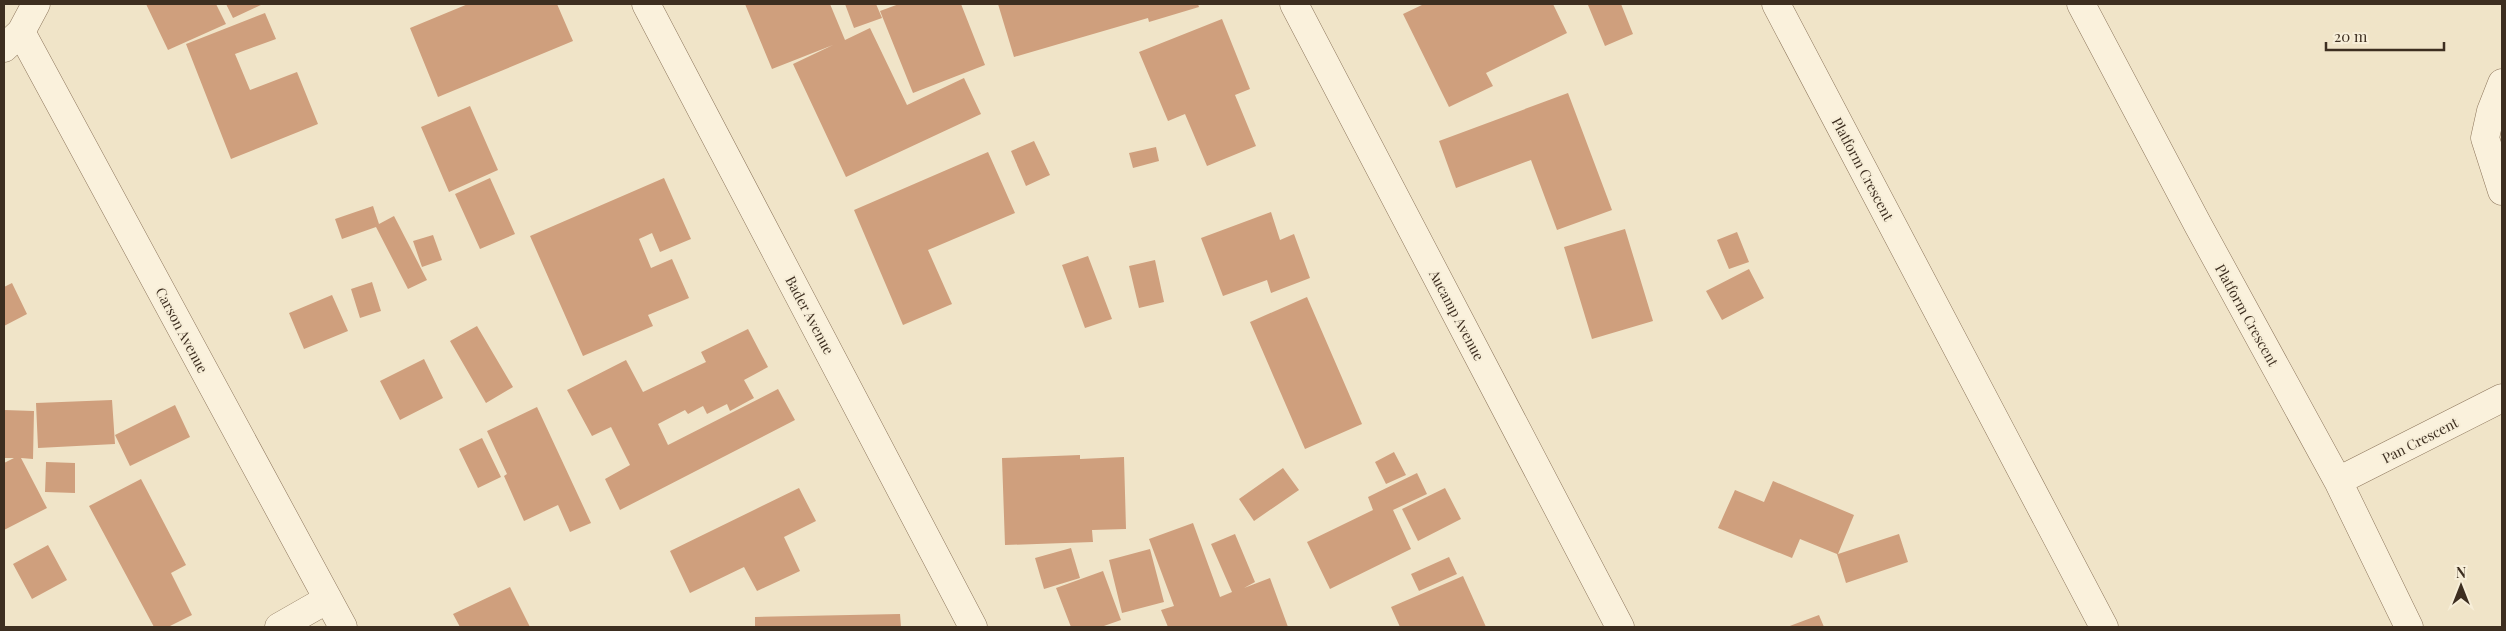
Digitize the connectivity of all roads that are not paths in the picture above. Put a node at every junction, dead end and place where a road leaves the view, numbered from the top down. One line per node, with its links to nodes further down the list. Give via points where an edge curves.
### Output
1 (36, 4): 6 (street)
2 (646, 4): 14 (street, Bader Avenue)
3 (1294, 4): 15 (street, Aucamp Avenue)
4 (1776, 4): 16 (street, Platform Crescent)
5 (2084, 5): 10 (street, Platform Crescent, via 2198,225)
6 (12, 40): 11 (street, Carson Avenue)
7 (2502, 83): 8 (street, via 2490,111 2485,138)
8 (2502, 192)
9 (2502, 398): 10 (street, Pan Crescent)
10 (2338, 481): 17 (street, Platform Crescent)
11 (328, 598): 12 (street); 13 (street, Carson Avenue)
12 (279, 627)
13 (343, 627)
14 (973, 627)
15 (1620, 627)
16 (2104, 627)
17 (2410, 627)

